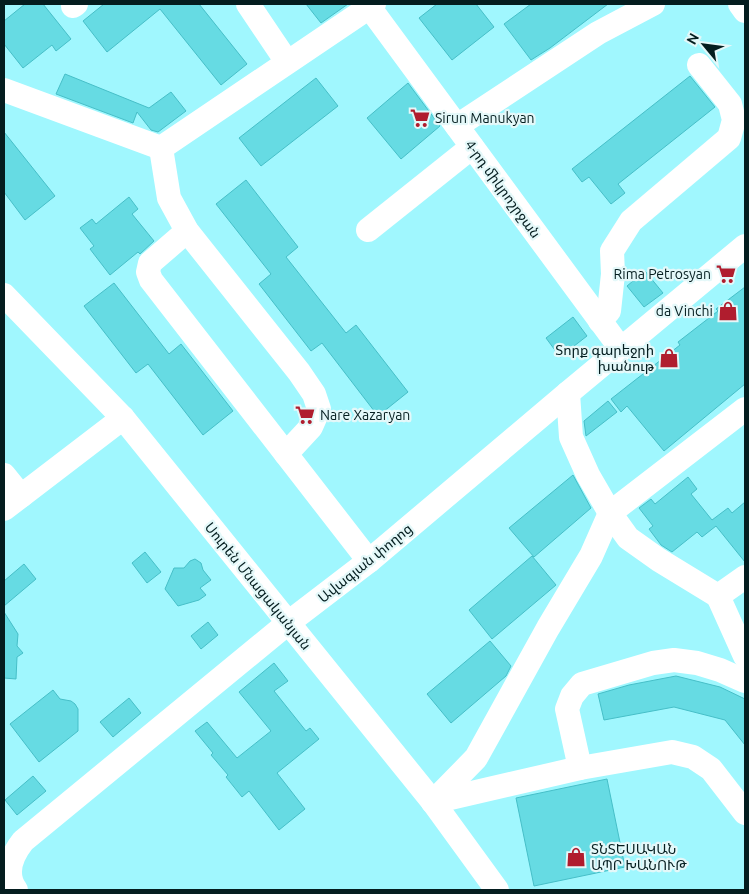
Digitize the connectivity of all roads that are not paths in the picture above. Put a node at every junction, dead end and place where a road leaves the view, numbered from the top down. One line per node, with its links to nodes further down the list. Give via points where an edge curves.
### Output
1 (248, 4): 6 (street)
2 (653, 4): 10 (street, via 598,33)
3 (740, 4): 5 (street)
4 (370, 5): 6 (street); 10 (street, 4-րդ միկրոշրջան)
5 (745, 11)
6 (288, 62): 12 (street)
7 (699, 65): 9 (street)
8 (4, 90): 12 (street)
9 (740, 117): 17 (street, via 730,138 631,221 612,251 609,311)
10 (457, 126): 11 (street, 4-րդ միկրոշրջան)
11 (472, 147): 13 (street); 17 (street, 4-րդ միկրոշրջան)
12 (161, 148): 14 (street, via 169,198)
13 (368, 230)
14 (187, 231): 22 (street, via 314,394 319,409 311,427); 22 (street, via 150,263 150,280)
15 (745, 246): 18 (street, Ավագյան փողոց)
16 (4, 296): 20 (street, Սուրեն Մնացականյան)
17 (600, 321): 18 (street, 4-րդ միկրոշրջան)
18 (621, 349): 19 (street, Ավագյան փողոց)
19 (568, 393): 25 (street, via 571,437); 26 (street, Ավագյան փողոց)
20 (123, 418): 24 (street); 29 (street, Սուրեն Մնացականյան)
21 (740, 421): 25 (street)
22 (286, 454): 26 (street)
23 (4, 475): 24 (street)
24 (12, 502)
25 (610, 513): 28 (street, via 628,538); 33 (street, via 591,556 476,758)
26 (369, 561): 29 (street, Ավագյան փողոց)
27 (745, 578): 28 (street)
28 (718, 596): 30 (street)
29 (288, 623): 33 (street, Սուրեն Մնացականյան); 35 (street, Ավագյան փողոց, via 23,841)
30 (745, 656)
31 (745, 681): 32 (street, via 697,663 674,660 582,684 567,709)
32 (580, 768): 33 (street); 34 (street, via 672,752 693,757 711,770)
33 (434, 802): 37 (street, Սուրեն Մնացականյան)
34 (745, 813)
35 (8, 861): 36 (street, Ավագյան փողոց)
36 (16, 890)
37 (497, 890)

